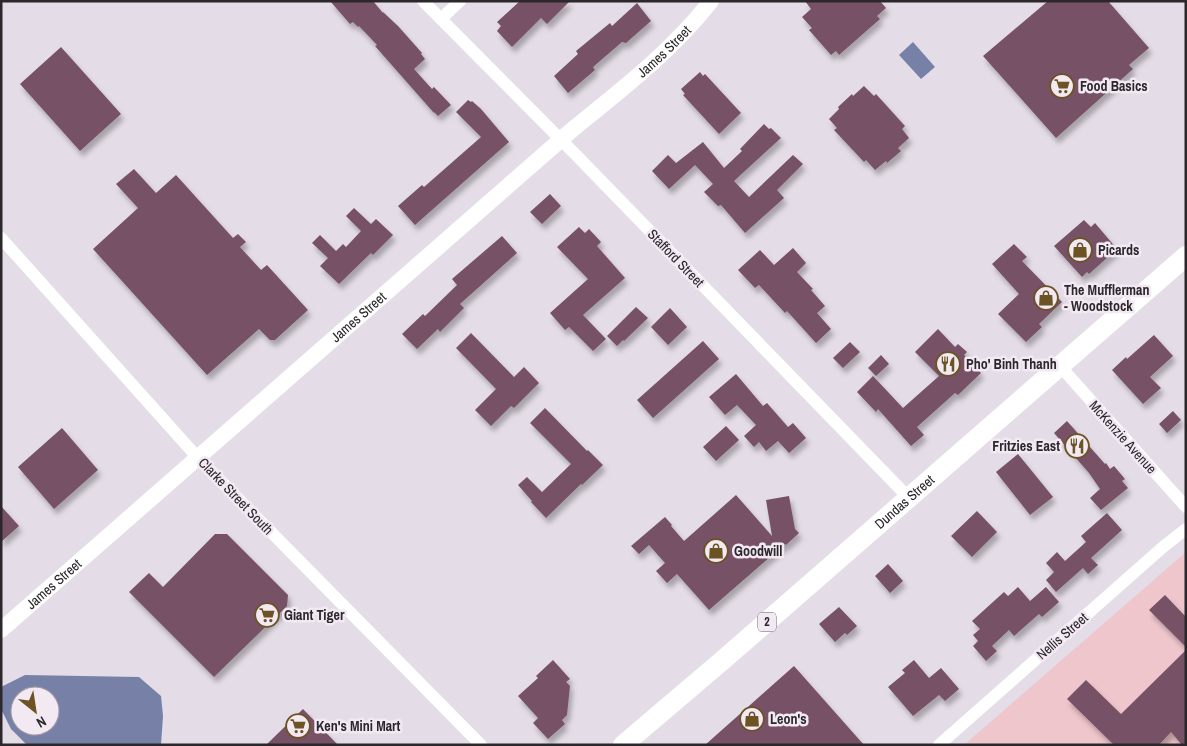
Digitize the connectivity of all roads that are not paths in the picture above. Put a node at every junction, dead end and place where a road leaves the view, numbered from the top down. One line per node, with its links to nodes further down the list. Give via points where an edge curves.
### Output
1 (423, 1): 4 (street, Stafford Street)
2 (460, 1): 4 (street)
3 (712, 1): 5 (street, James Street, via 682,35)
4 (441, 19): 5 (street, Stafford Street)
5 (561, 140): 9 (street, James Street); 10 (street, Stafford Street)
6 (1, 238): 9 (street, Clarke Street South)
7 (1186, 256): 8 (main road, Dundas Street / 2)
8 (1060, 366): 10 (main road, Dundas Street / 2); 11 (street, McKenzie Avenue)
9 (198, 458): 13 (street, James Street); 14 (street, Clarke Street South)
10 (909, 498): 15 (main road, Dundas Street / 2)
11 (1186, 508)
12 (1186, 529): 16 (street, Nellis Street)
13 (1, 630)
14 (480, 745)
15 (623, 745)
16 (939, 745)

